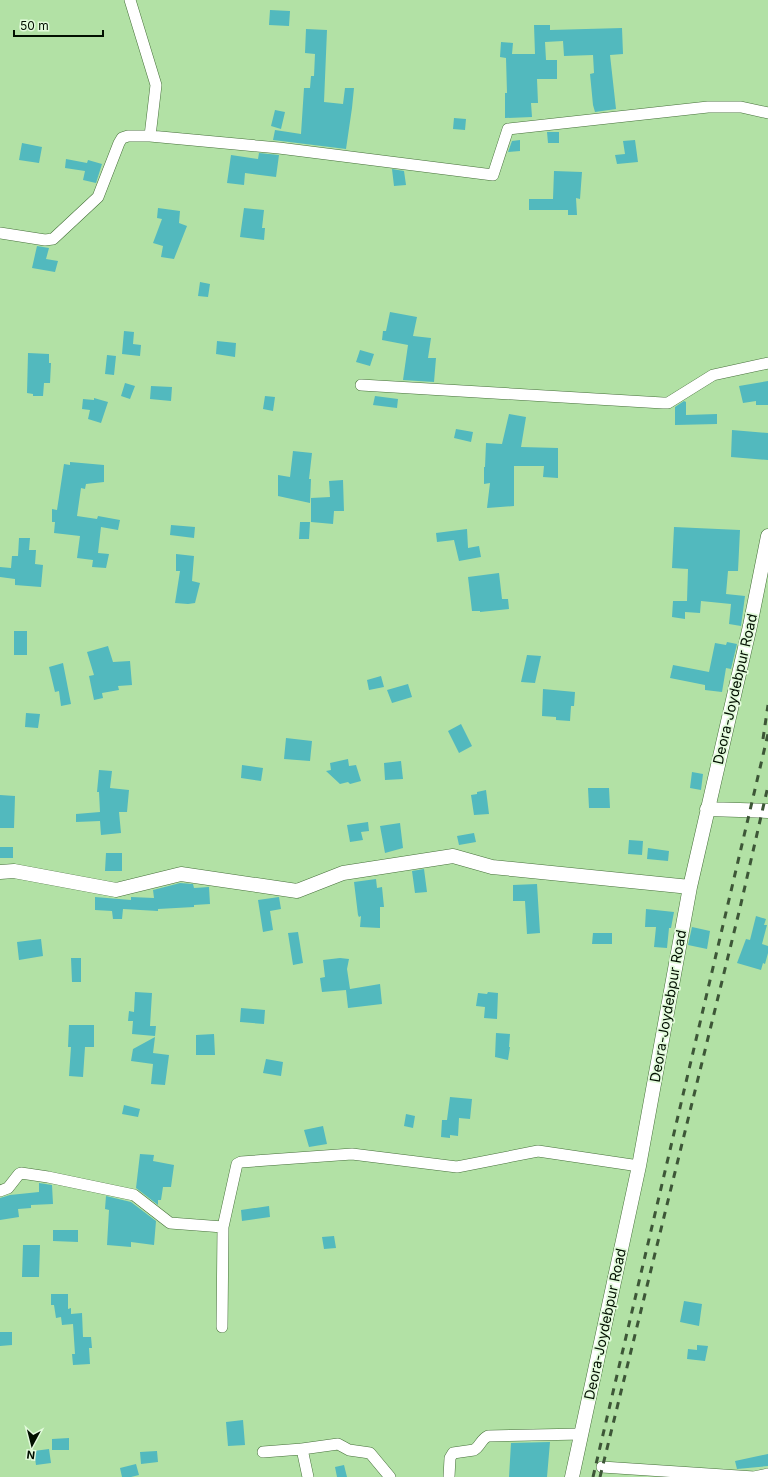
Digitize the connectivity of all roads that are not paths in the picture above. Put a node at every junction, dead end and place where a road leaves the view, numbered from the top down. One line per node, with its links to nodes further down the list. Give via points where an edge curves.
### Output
1 (130, 0): 3 (street, via 156,85)
2 (768, 113): 3 (street, via 741,108 708,107 508,129 493,175 279,148)
3 (150, 136): 4 (street, via 122,138 98,196 53,239)
4 (0, 233)
5 (768, 363): 6 (street, via 713,375 668,403)
6 (362, 385)
7 (768, 536): 8 (street, Deora-Joydebpur Road, via 750,626)
8 (706, 809): 9 (street); 11 (street, Deora-Joydebpur Road)
9 (768, 811)
10 (0, 872): 11 (street, via 14,871 116,890 181,874 297,891 343,873 453,856 492,867)
11 (690, 887): 12 (street, Deora-Joydebpur Road)
12 (639, 1166): 14 (street, via 538,1151 457,1167 352,1154 241,1162 236,1164); 16 (street, Deora-Joydebpur Road)
13 (0, 1191): 14 (street, via 8,1188 21,1173 48,1177 134,1195 170,1223)
14 (223, 1227): 15 (street)
15 (222, 1327)
16 (582, 1434): 23 (street, via 488,1436 474,1450 453,1453 450,1458); 24 (street, Deora-Joydebpur Road)
17 (302, 1450): 18 (street); 21 (street); 22 (street, via 338,1444 349,1450 367,1452)
18 (263, 1452)
19 (602, 1467): 20 (street, via 754,1476)
20 (768, 1474)
21 (308, 1477)
22 (390, 1477)
23 (449, 1477)
24 (572, 1477)

